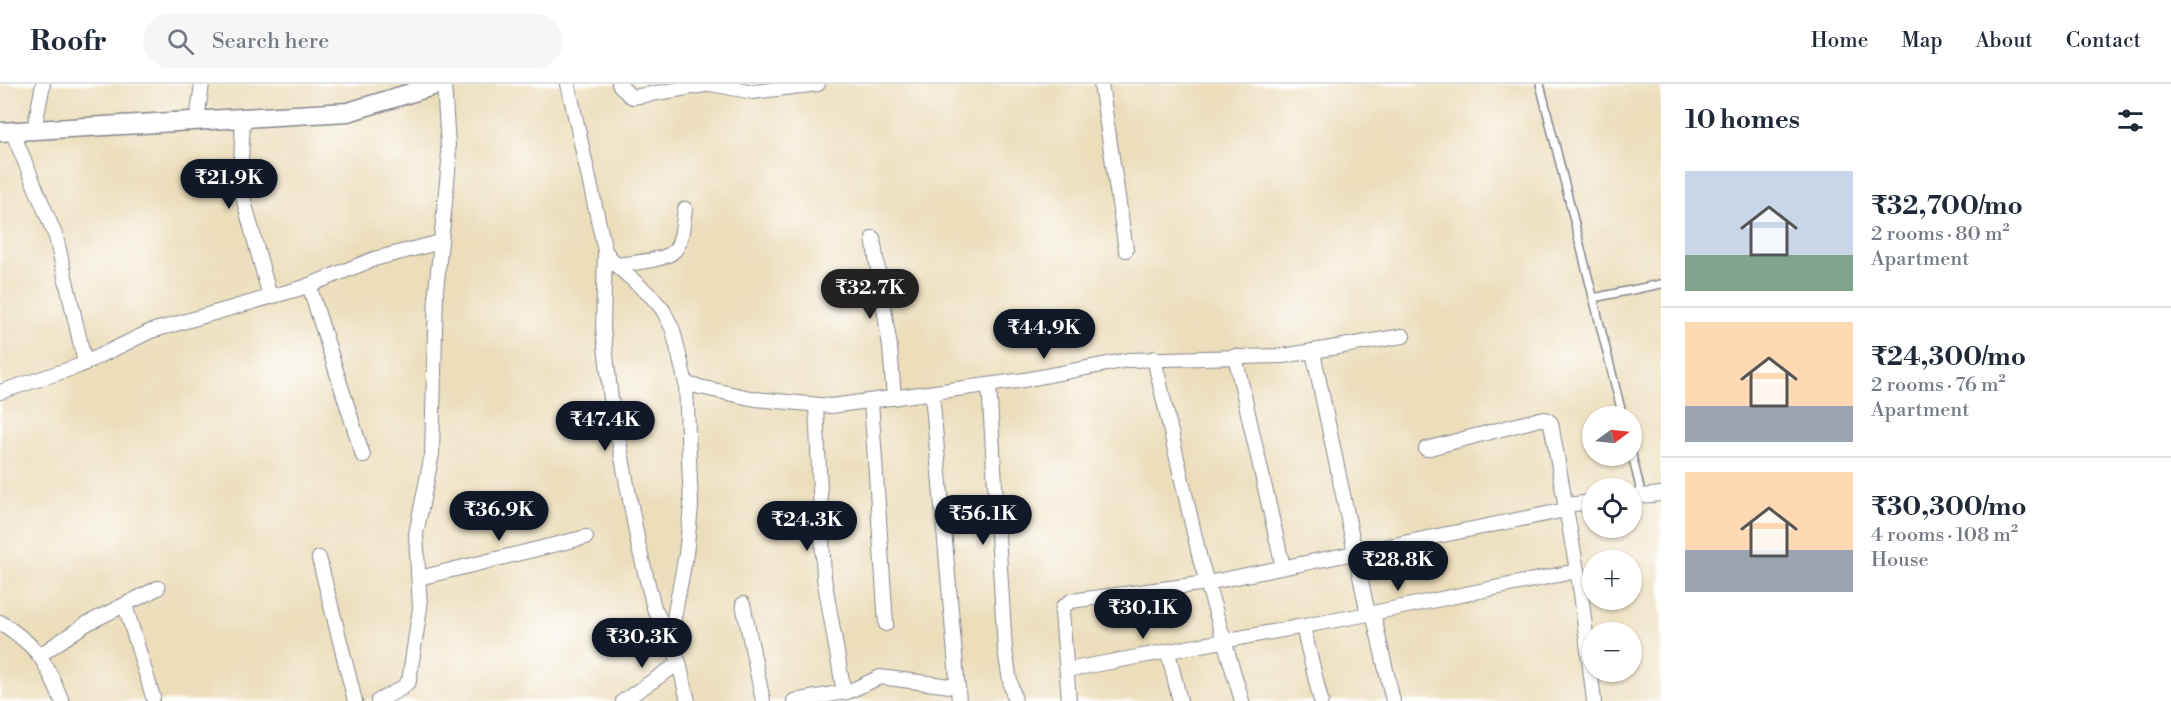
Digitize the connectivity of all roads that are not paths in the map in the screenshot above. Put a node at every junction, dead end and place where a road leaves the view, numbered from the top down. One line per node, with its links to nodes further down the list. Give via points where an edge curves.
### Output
1 (43, 84): 12 (street)
2 (202, 84): 11 (street)
3 (442, 84): 9 (main road); 16 (street, via 449,148)
4 (568, 84): 18 (street)
5 (619, 84): 6 (street, via 633,96 711,84 753,92)
6 (818, 84)
7 (1101, 84): 17 (street)
8 (1540, 84): 23 (lane)
9 (392, 91): 10 (main road, via 348,112)
10 (243, 118): 11 (main road); 22 (street, via 240,186)
11 (197, 120): 12 (main road)
12 (34, 130): 13 (main road)
13 (6, 131): 28 (street, via 56,237)
14 (685, 209): 19 (street, via 674,252)
15 (873, 238): 33 (street)
16 (441, 242): 21 (street, via 374,259); 48 (street, via 432,454 416,534)
17 (1126, 250)
18 (605, 251): 19 (street); 57 (street, via 603,328 611,399 639,548 654,608)
19 (616, 265): 29 (street, via 663,310 673,330)
20 (1661, 284): 23 (lane)
21 (309, 285): 22 (street); 38 (street)
22 (270, 297): 28 (street, via 140,335)
23 (1593, 298): 36 (lane)
24 (1403, 336): 25 (street)
25 (1313, 352): 26 (street); 44 (street)
26 (1235, 356): 27 (street); 46 (street)
27 (1154, 358): 30 (street); 49 (street)
28 (85, 363): 31 (street)
29 (686, 384): 35 (street, via 755,399); 57 (street, via 691,507)
30 (990, 385): 32 (street); 73 (street, via 1005,650)
31 (0, 392)
32 (932, 393): 33 (street); 64 (street)
33 (894, 398): 34 (street)
34 (871, 401): 35 (street); 55 (street)
35 (816, 406): 63 (street, via 824,578)
36 (1620, 406)
37 (1426, 449): 42 (street, via 1546,419 1551,423)
38 (363, 456)
39 (1661, 494): 40 (street)
40 (1642, 496)
41 (1582, 503): 42 (street)
42 (1566, 507): 44 (street); 47 (street)
43 (586, 537): 48 (street)
44 (1355, 553): 46 (street); 53 (street)
45 (319, 558): 67 (street)
46 (1283, 567): 49 (street)
47 (1577, 571): 53 (street); 79 (street)
48 (419, 578): 68 (street, via 420,616 411,675 406,685)
49 (1207, 583): 58 (street); 62 (street, via 1066,603 1062,612)
50 (158, 588): 52 (street)
51 (743, 604): 71 (street)
52 (125, 605): 60 (street, via 78,629); 65 (street)
53 (1370, 614): 56 (street); 78 (street)
54 (0, 622): 60 (street)
55 (886, 624)
56 (1303, 627): 58 (street); 77 (street)
57 (670, 639): 61 (street)
58 (1225, 642): 59 (street); 76 (street)
59 (1168, 652): 62 (street); 75 (street)
60 (40, 655): 66 (street)
61 (679, 663): 69 (street); 70 (street)
62 (1067, 670): 74 (street)
63 (844, 693): 64 (street, via 880,677); 72 (street)
64 (958, 694)
65 (153, 697)
66 (62, 701)
67 (355, 701)
68 (378, 701)
69 (623, 701)
70 (688, 701)
71 (763, 701)
72 (794, 701)
73 (1015, 701)
74 (1069, 701)
75 (1180, 701)
76 (1242, 701)
77 (1321, 701)
78 (1393, 701)
79 (1594, 701)

